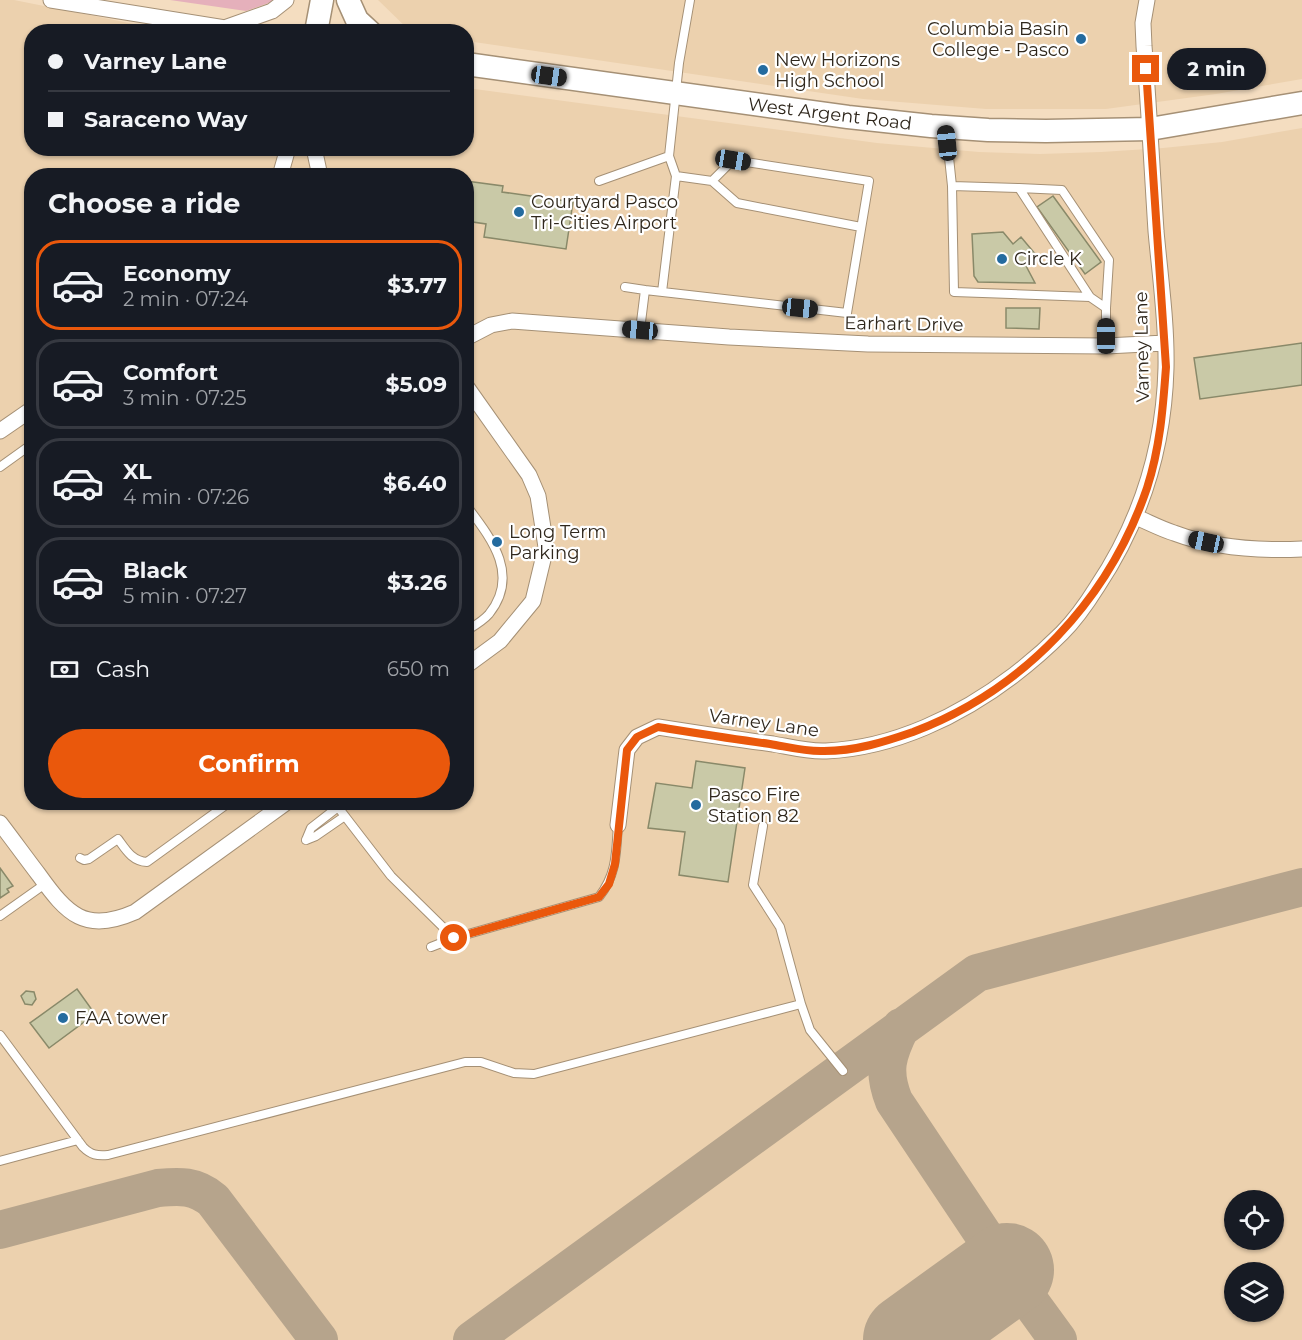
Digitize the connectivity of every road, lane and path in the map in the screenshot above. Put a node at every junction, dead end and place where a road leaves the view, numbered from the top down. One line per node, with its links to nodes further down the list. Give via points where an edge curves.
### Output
1 (51, 0): 7 (street)
2 (286, 0): 9 (street, via 272,11)
3 (322, 0): 10 (main road)
4 (348, 0): 11 (main road)
5 (690, 0): 13 (lane)
6 (1147, 0): 16 (street, Varney Lane, via 1143,23)
7 (76, 2): 8 (street)
8 (207, 24)
9 (234, 24)
10 (318, 24)
11 (361, 24)
12 (474, 65): 13 (main road, West Argent Road)
13 (675, 93): 15 (main road, West Argent Road); 17 (lane)
14 (1302, 103): 16 (main road, West Argent Road)
15 (946, 127): 16 (main road, West Argent Road, via 1046,131); 21 (lane)
16 (1150, 129): 31 (street, Varney Lane)
17 (669, 156): 18 (lane); 19 (lane)
18 (676, 176): 20 (lane); 26 (lane)
19 (599, 181)
20 (712, 182): 23 (lane, via 736,203); 23 (lane, via 733,160 869,181)
21 (952, 186): 22 (lane); 27 (lane, via 954,292)
22 (1019, 188): 27 (lane); 28 (lane, via 1062,190 1109,260)
23 (861, 227): 26 (lane, via 847,313)
24 (625, 287): 25 (lane)
25 (645, 291): 26 (lane); 29 (lane)
26 (662, 292)
27 (1090, 297): 28 (lane)
28 (1106, 308): 32 (lane)
29 (640, 330): 30 (street, Earhart Drive, via 512,321); 32 (street, Earhart Drive, via 799,342)
30 (474, 334)
31 (1165, 343): 32 (street, Earhart Drive); 39 (street, Varney Lane, via 1164,406 1157,451)
32 (1106, 346)
33 (474, 397): 42 (street, via 529,475 538,496 546,547 533,602 500,641)
34 (24, 414): 35 (street)
35 (0, 431)
36 (24, 450): 37 (lane)
37 (0, 467)
38 (474, 516): 41 (lane, via 493,541 502,567 498,599 489,614)
39 (1136, 517): 40 (street, via 1173,533 1221,545); 49 (street, Varney Lane, via 1111,566 1064,632 999,687 965,709 867,747 823,752 658,727 637,737 627,750)
40 (1302, 549)
41 (474, 626)
42 (474, 660)
43 (219, 810): 51 (lane, via 147,862 132,858 118,839 89,859)
44 (276, 810): 52 (street, via 122,918 96,921 76,915)
45 (331, 810): 47 (lane, via 311,828 306,840)
46 (340, 810): 47 (lane)
47 (345, 816): 54 (lane, via 391,876)
48 (0, 823): 52 (street)
49 (618, 825): 54 (lane, Varney Lane, via 615,864 609,884 599,897)
50 (763, 826): 56 (lane, via 753,885 780,927)
51 (80, 858)
52 (45, 884): 53 (lane)
53 (0, 916)
54 (454, 938): 55 (lane, Varney Lane)
55 (431, 947)
56 (801, 1004): 58 (lane, via 810,1030); 59 (lane, via 534,1074 465,1062 108,1155 90,1154)
57 (0, 1035): 59 (lane)
58 (843, 1071)
59 (78, 1140): 60 (lane)
60 (0, 1161)

